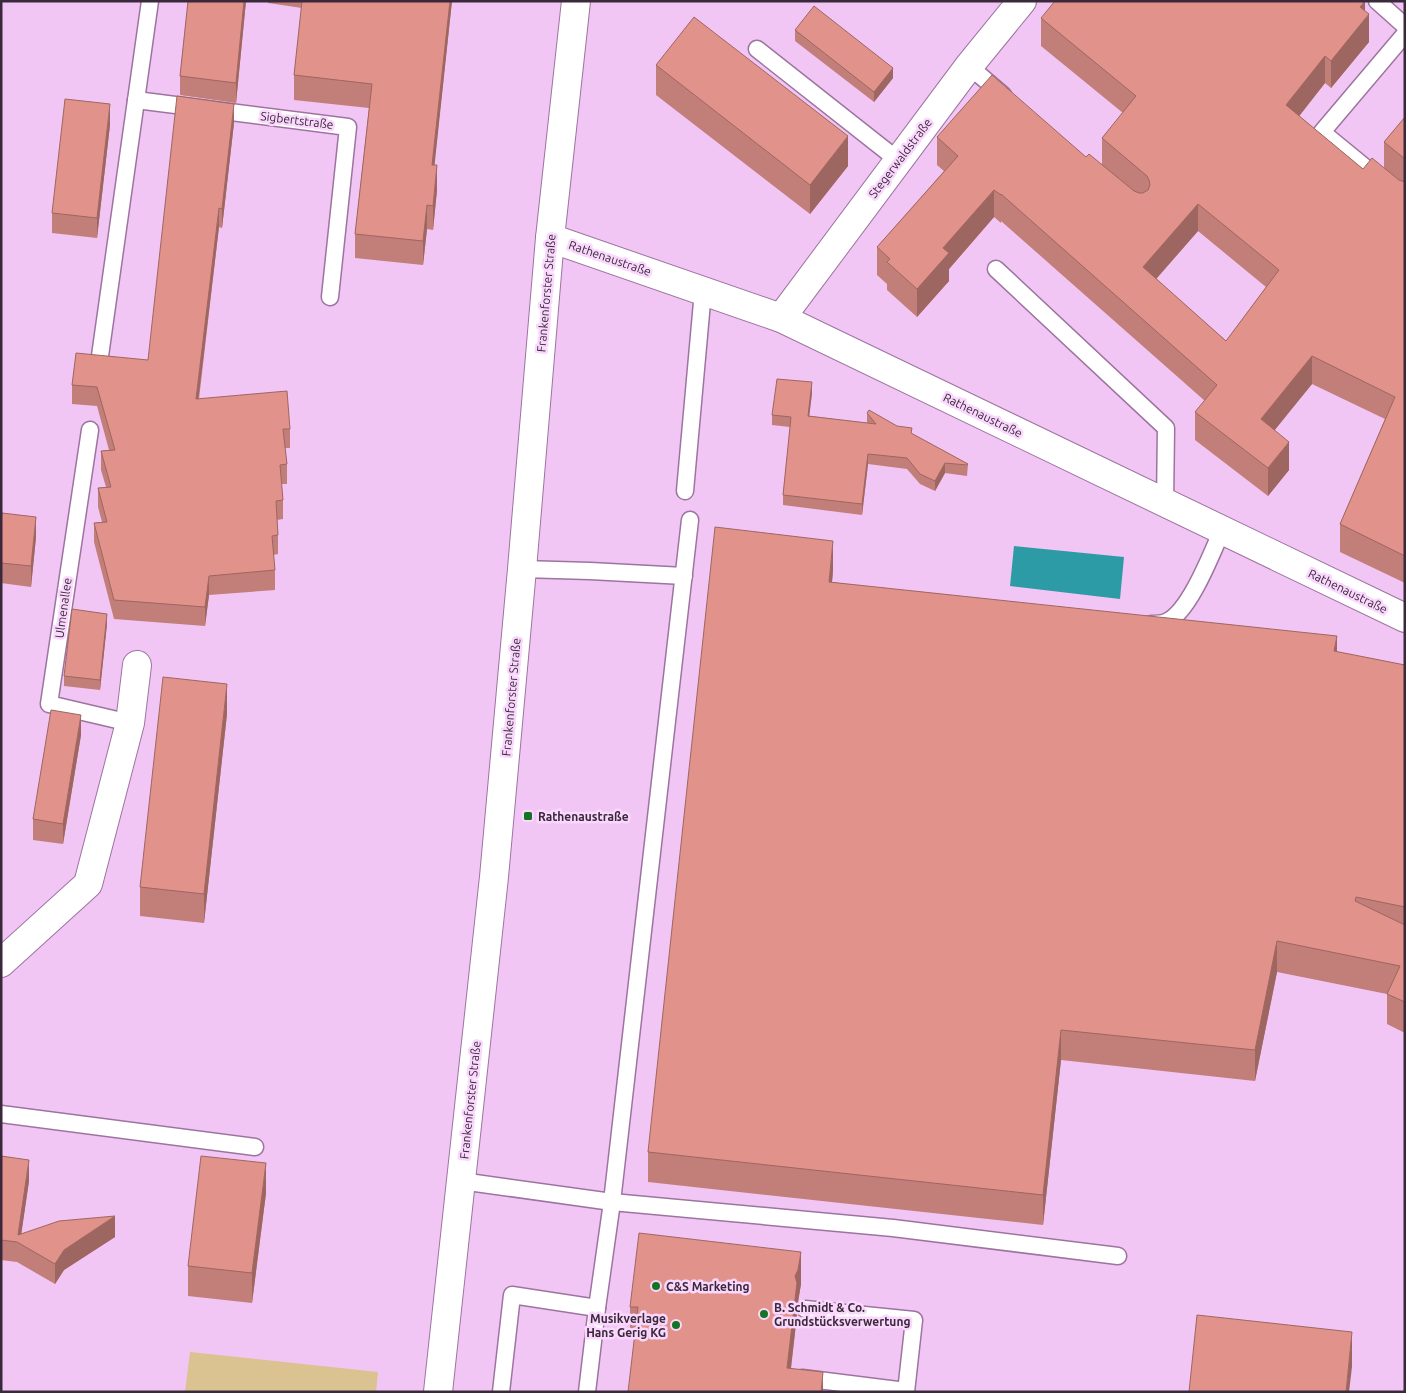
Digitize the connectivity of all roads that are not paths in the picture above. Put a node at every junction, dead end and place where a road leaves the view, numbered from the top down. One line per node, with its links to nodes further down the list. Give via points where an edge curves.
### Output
1 (150, 1): 9 (lane)
2 (576, 1): 13 (street, Frankenforster Straße)
3 (1022, 1): 8 (street, Stegerwaldstraße)
4 (1377, 1): 5 (lane)
5 (1405, 26)
6 (1405, 34): 12 (lane, via 1322,132)
7 (757, 49): 11 (lane)
8 (969, 66): 10 (lane); 11 (street, Stegerwaldstraße)
9 (136, 100): 16 (lane, Sigbertstraße, via 348,127); 18 (lane)
10 (1013, 104)
11 (898, 160): 17 (street, Stegerwaldstraße)
12 (1405, 200)
13 (550, 238): 15 (street, Rathenaustraße); 24 (street, Frankenforster Straße)
14 (996, 268): 21 (lane, via 1166,428)
15 (703, 291): 17 (street, Rathenaustraße); 20 (lane)
16 (330, 298)
17 (781, 318): 21 (street, Rathenaustraße)
18 (99, 363)
19 (90, 430): 29 (lane, Ulmenallee, via 49,704)
20 (685, 491)
21 (1165, 503): 23 (street, Rathenaustraße)
22 (690, 520): 25 (lane)
23 (1222, 530): 26 (street, Rathenaustraße); 27 (lane, via 1184,607 1167,622)
24 (522, 569): 25 (lane); 33 (street, Frankenforster Straße, via 494,877)
25 (684, 576): 34 (lane)
26 (1405, 618)
27 (1135, 625)
28 (137, 665): 29 (street)
29 (130, 723): 30 (street, via 88,884)
30 (1, 963)
31 (1, 1114): 32 (lane)
32 (256, 1147)
33 (461, 1181): 34 (lane); 40 (street, Frankenforster Straße)
34 (612, 1202): 35 (lane, via 893,1228); 36 (lane)
35 (1118, 1256)
36 (597, 1308): 41 (lane, via 512,1295); 42 (lane)
37 (805, 1308): 39 (lane, via 914,1320)
38 (801, 1378): 39 (lane)
39 (906, 1391)
40 (438, 1392)
41 (500, 1392)
42 (587, 1392)

